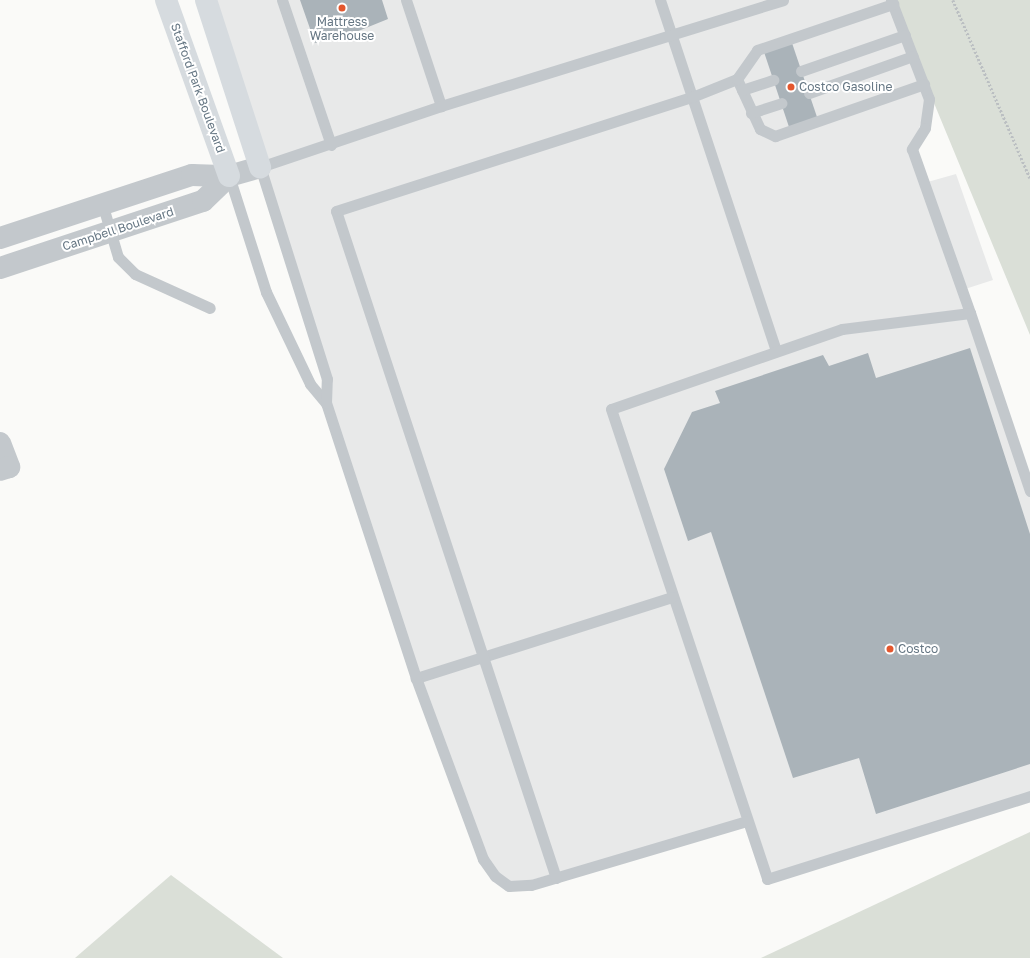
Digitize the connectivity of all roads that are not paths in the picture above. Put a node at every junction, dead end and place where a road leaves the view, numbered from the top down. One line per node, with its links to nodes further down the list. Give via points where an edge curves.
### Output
1 (166, 0): 23 (street, Stafford Park Boulevard)
2 (206, 0): 22 (street)
3 (282, 0): 21 (lane)
4 (406, 0): 19 (lane)
5 (660, 0): 8 (lane)
6 (783, 0): 8 (lane)
7 (892, 2): 9 (lane); 12 (lane, via 757,50)
8 (672, 34): 17 (lane); 19 (lane)
9 (905, 36): 10 (lane); 11 (lane)
10 (913, 56): 14 (lane); 16 (lane)
11 (801, 71)
12 (737, 79): 15 (lane); 17 (lane)
13 (773, 80): 15 (lane)
14 (924, 84): 20 (lane, via 775,136 760,129); 29 (lane, via 929,99 925,128 912,149)
15 (742, 90): 20 (lane)
16 (809, 93)
17 (692, 97): 30 (lane); 36 (lane, via 336,211)
18 (781, 103): 20 (lane)
19 (441, 106): 21 (lane)
20 (751, 114)
21 (331, 145): 22 (lane)
22 (260, 167): 23 (street, Campbell Boulevard); 31 (lane, via 327,379)
23 (229, 176): 24 (street, Campbell Boulevard, via 192,175); 25 (street, Campbell Boulevard, via 203,201); 31 (lane, via 266,292 310,384)
24 (102, 203): 25 (lane); 26 (street, Campbell Boulevard)
25 (110, 232): 27 (street, Campbell Boulevard); 28 (lane, via 118,257 135,274)
26 (0, 238)
27 (0, 268)
28 (210, 308)
29 (970, 313): 30 (lane, via 842,329); 34 (lane)
30 (776, 351): 35 (lane, via 610,409)
31 (326, 403): 37 (lane)
32 (0, 443): 33 (street)
33 (5, 468)
34 (1030, 491)
35 (672, 597): 36 (lane); 39 (lane)
36 (484, 656): 37 (lane); 40 (lane)
37 (416, 678): 40 (lane, via 483,859 495,876 509,886 531,885)
38 (1030, 796): 39 (lane, via 767,879)
39 (747, 821): 40 (lane)
40 (556, 878)

